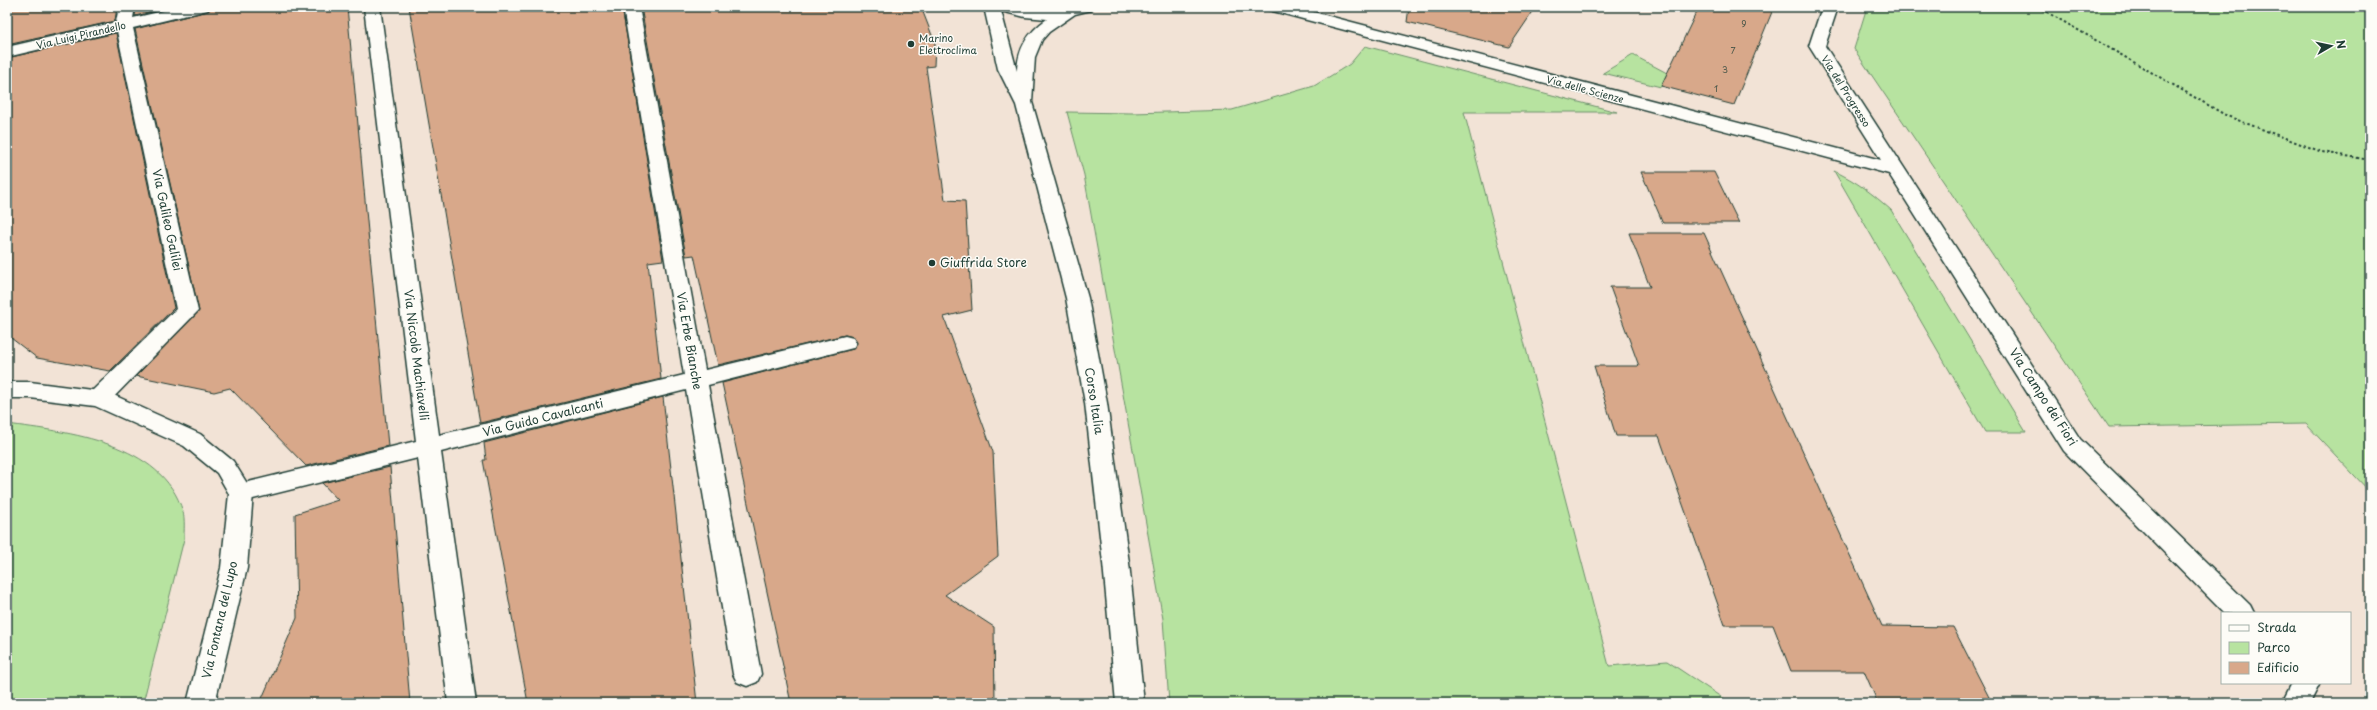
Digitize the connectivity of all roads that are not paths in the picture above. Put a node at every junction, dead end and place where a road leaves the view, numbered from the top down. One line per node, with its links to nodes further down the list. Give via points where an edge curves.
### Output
1 (202, 7): 11 (street, Via Luigi Pirandello)
2 (372, 7): 20 (street, Via Niccolò Machiavelli)
3 (631, 7): 17 (street, Via Erbe Bianche)
4 (992, 7): 14 (street, via 1007,68)
5 (1005, 7): 10 (street, via 1036,14)
6 (1085, 7): 10 (street)
7 (1275, 7): 12 (street, Via delle Scienze)
8 (1341, 7): 12 (street)
9 (1830, 7): 15 (street, Via del Progresso, via 1817,46)
10 (1069, 12): 14 (street, via 1052,21 1032,40 1025,66)
11 (126, 16): 13 (street, Via Luigi Pirandello); 19 (street, Via Galileo Galilei, via 187,310)
12 (1328, 21): 15 (street, Via delle Scienze)
13 (7, 52)
14 (1026, 105): 27 (street, Corso Italia, via 1077,298 1096,404)
15 (1896, 170): 22 (street, Via Campo dei Fiori, via 2072,445)
16 (845, 343): 17 (street, Via Guido Cavalcanti)
17 (696, 380): 20 (street, Via Guido Cavalcanti); 23 (street, Via Erbe Bianche)
18 (7, 390): 19 (street)
19 (99, 398): 21 (street, via 192,440 225,467)
20 (428, 446): 21 (street, Via Guido Cavalcanti); 26 (street, Via Niccolò Machiavelli)
21 (241, 493): 25 (street, Via Fontana del Lupo, via 234,568)
22 (2240, 612)
23 (747, 674)
24 (2306, 684): 28 (street)
25 (201, 703)
26 (462, 703)
27 (1130, 703)
28 (2296, 703)

